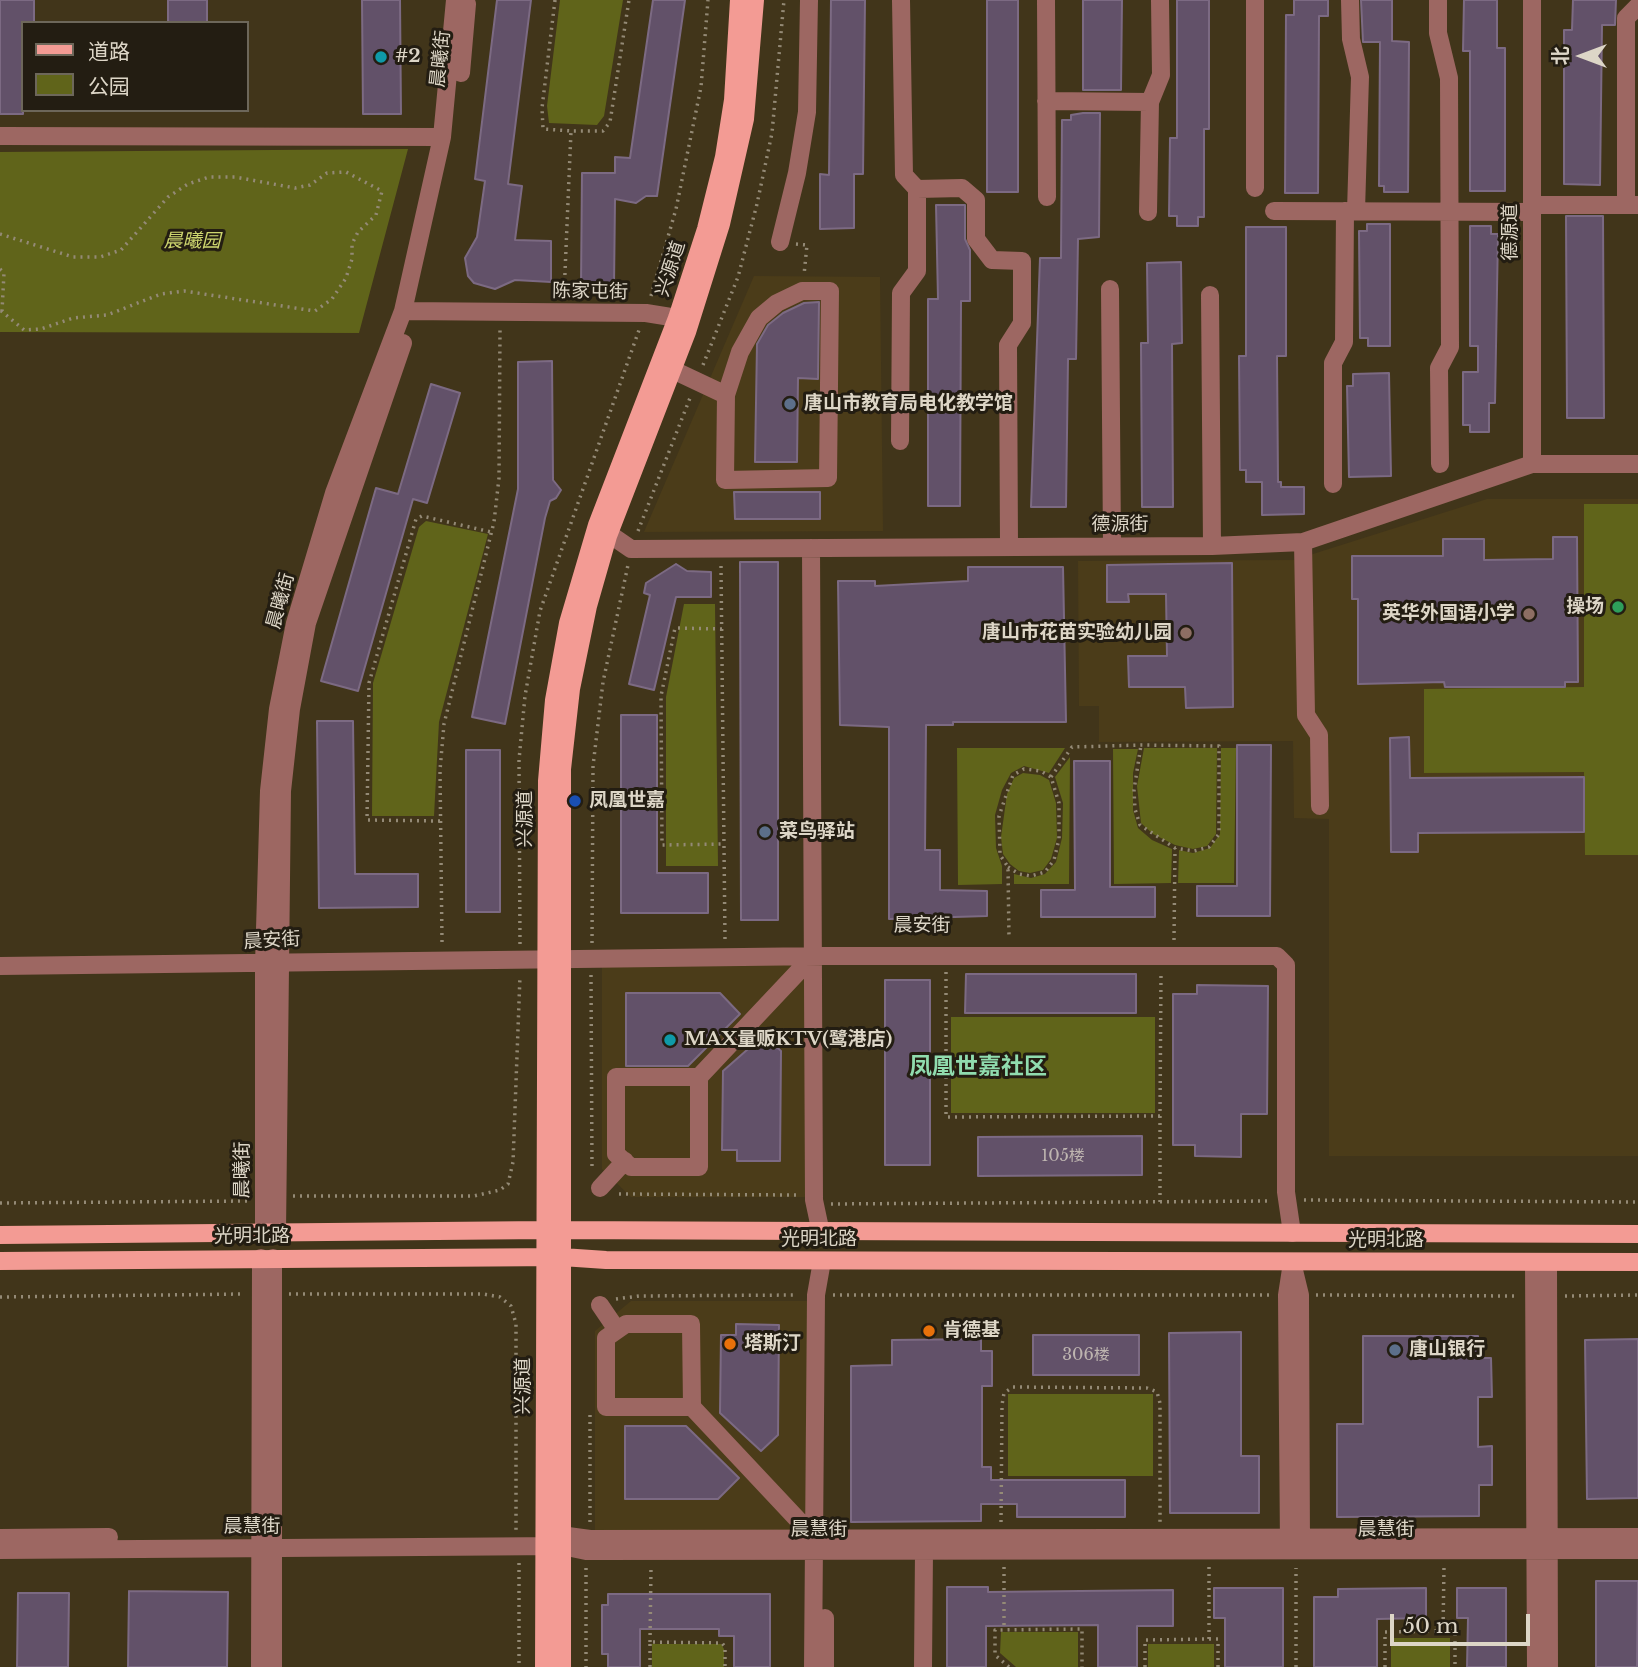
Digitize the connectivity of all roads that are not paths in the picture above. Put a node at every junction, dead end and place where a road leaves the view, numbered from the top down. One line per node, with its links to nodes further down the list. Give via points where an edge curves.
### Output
1 (455, 0): 17 (street, 晨曦街)
2 (467, 0): 30 (street, 晨曦街, via 453,134)
3 (739, 0): 32 (main road, 兴源道, via 733,100 724,157)
4 (755, 0): 32 (main road, 兴源道, via 745,119 720,224)
5 (809, 0): 27 (street, via 807,112)
6 (901, 0): 19 (street, via 904,175)
7 (1046, 0): 14 (street)
8 (1160, 0): 15 (street, via 1161,75)
9 (1255, 0): 18 (street)
10 (1350, 0): 24 (street, via 1351,39 1360,77)
11 (1438, 0): 26 (street, via 1438,33 1449,78)
12 (1532, 0): 22 (street, 德源道)
13 (1638, 6): 21 (street, via 1626,18)
14 (1046, 101): 15 (street); 20 (street)
15 (1150, 102): 25 (street)
16 (0, 136): 17 (street)
17 (442, 137): 30 (street, 晨曦街)
18 (1255, 188)
19 (917, 189): 35 (street, via 917,271 901,293); 44 (street, via 962,188 976,200 976,239 992,260 1022,261 1022,323 1008,345)
20 (1047, 197)
21 (1632, 205): 22 (street)
22 (1532, 208): 26 (street); 37 (street, 德源道)
23 (1274, 211): 24 (street)
24 (1350, 211): 26 (street); 39 (street, via 1344,342 1333,363)
25 (1148, 212)
26 (1449, 213): 36 (street, via 1450,348 1439,368)
27 (780, 242)
28 (1110, 289): 42 (street)
29 (1210, 295): 43 (street)
30 (406, 316): 31 (street, 陈家屯街, via 500,321); 31 (street, 陈家屯街, via 563,312); 51 (street, 晨曦街, via 334,494 295,623 278,709 269,791)
31 (644, 318): 32 (street, 陈家屯街)
32 (679, 326): 33 (main road, 兴源道); 40 (main road, 兴源道)
33 (673, 370): 34 (street); 40 (main road, 兴源道)
34 (726, 396): 34 (street, via 724,480 828,478 830,291 803,291 759,318 740,352)
35 (900, 441)
36 (1440, 464)
37 (1532, 464): 38 (street, 德源街); 41 (street, 德源街)
38 (1638, 464)
39 (1333, 484)
40 (602, 530): 45 (street, 德源街, via 631,549); 49 (main road, 兴源道, via 568,623 554,700 547,781)
41 (1303, 542): 43 (street, 德源街); 46 (street, via 1306,715 1319,735)
42 (1112, 546): 43 (street, 德源街); 44 (street, 德源街)
43 (1212, 546)
44 (1009, 547): 45 (street, 德源街)
45 (816, 548): 48 (street)
46 (1320, 806)
47 (1167, 951): 48 (street, 晨安街, via 1009,947); 48 (street, 晨安街, via 946,956); 59 (street, 晨安街, via 1277,956 1289,962)
48 (819, 952): 50 (street, 晨安街); 50 (street, 晨安街, via 725,949); 53 (street); 58 (street)
49 (557, 957): 50 (street, 晨安街); 51 (street, 晨安街); 56 (main road, 兴源道)
50 (592, 957)
51 (271, 962): 52 (street, 晨安街); 57 (street, 晨曦街)
52 (0, 966)
53 (699, 1077): 54 (street, via 699,1167 631,1167); 54 (street, via 616,1077 616,1154)
54 (625, 1161): 55 (street)
55 (600, 1188)
56 (554, 1230): 57 (main road, 光明北路); 58 (main road, 光明北路); 62 (main road, 兴源道)
57 (271, 1232): 61 (main road, 光明北路)
58 (821, 1233): 59 (main road, 光明北路)
59 (1292, 1233): 60 (main road, 光明北路); 66 (main road)
60 (1638, 1234)
61 (0, 1235)
62 (554, 1257): 63 (main road, 光明北路); 65 (main road, 光明北路); 74 (main road, 兴源道)
63 (267, 1258): 64 (main road, 光明北路); 75 (street)
64 (0, 1261)
65 (822, 1261): 66 (main road, 光明北路); 76 (street)
66 (1292, 1262): 67 (main road, 光明北路); 80 (street)
67 (1541, 1262): 68 (main road, 光明北路); 78 (street)
68 (1638, 1262)
69 (600, 1305): 70 (street)
70 (617, 1331): 71 (street, via 626,1324 691,1324); 71 (street, via 606,1338 606,1407)
71 (692, 1407): 76 (street)
72 (1638, 1537): 78 (street, 晨慧街)
73 (0, 1538): 75 (street, 晨慧街)
74 (553, 1540): 75 (street, 晨慧街); 79 (street, 晨慧街); 86 (main road, 兴源道); 87 (main road, 兴源道)
75 (267, 1542): 81 (street, 晨慧街); 84 (street); 85 (street)
76 (819, 1544): 77 (street, 晨慧街); 79 (street, 晨慧街); 79 (street, 晨慧街, via 651,1551); 83 (street, 晨慧街); 88 (street); 89 (street)
77 (1003, 1544): 80 (street, 晨慧街, via 1209,1551); 80 (street, 晨慧街, via 1160,1538); 83 (street, 晨慧街)
78 (1542, 1544): 80 (street, 晨慧街); 80 (street, 晨慧街, via 1444,1551); 82 (street, 晨慧街); 91 (street); 92 (street)
79 (588, 1545)
80 (1295, 1546)
81 (0, 1550)
82 (1638, 1550)
83 (924, 1551): 90 (street)
84 (260, 1667)
85 (273, 1667)
86 (544, 1667)
87 (562, 1667)
88 (813, 1667)
89 (825, 1667)
90 (923, 1667)
91 (1536, 1667)
92 (1549, 1667)

